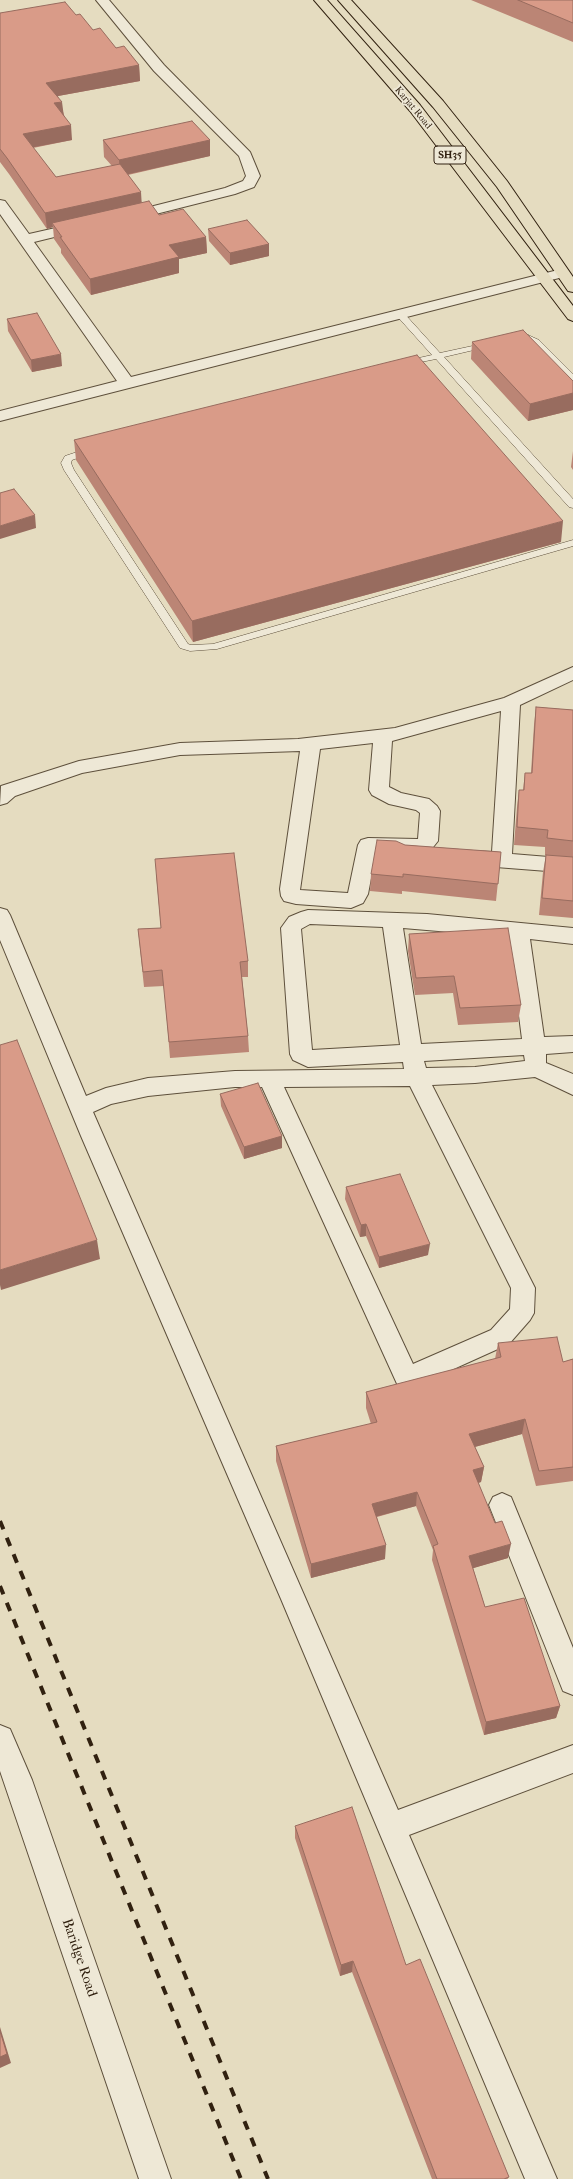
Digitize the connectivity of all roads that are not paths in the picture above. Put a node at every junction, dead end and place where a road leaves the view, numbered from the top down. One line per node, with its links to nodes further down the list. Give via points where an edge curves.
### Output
1 (102, 0): 5 (street, via 159,68 245,155 253,176 249,184 230,191)
2 (320, 0): 9 (main road, Karjat Road / SH35, via 415,108)
3 (344, 0): 8 (main road, Karjat Road / SH35, via 438,104 502,184)
4 (0, 204): 7 (street)
5 (113, 220)
6 (98, 223): 7 (street)
7 (27, 239): 16 (street)
8 (562, 273): 9 (street); 10 (main road, Karjat Road / SH35)
9 (543, 278): 11 (street); 12 (main road, Karjat Road / SH35)
10 (573, 288)
11 (399, 313): 13 (lane); 16 (street)
12 (573, 316)
13 (436, 355): 14 (lane); 15 (lane, via 519,337 528,338 536,342); 19 (lane)
14 (390, 368)
15 (573, 379)
16 (127, 383): 17 (street)
17 (0, 416)
18 (105, 447): 20 (lane, via 68,458 66,463 184,646 190,648 213,647)
19 (573, 505)
20 (573, 542)
21 (573, 673): 22 (street)
22 (511, 702): 23 (street, via 395,734); 27 (street)
23 (382, 735): 24 (street); 26 (street, via 379,790 396,800 422,804 430,810 428,841 423,846 407,847 368,844)
24 (311, 743): 25 (street, via 180,749 79,767 8,791); 26 (street, via 291,896 350,901 356,898)
25 (0, 798)
26 (367, 851): 27 (street)
27 (502, 860): 28 (street)
28 (573, 866)
29 (0, 915): 39 (street)
30 (392, 920): 31 (street, via 427,921); 34 (street); 34 (street, via 308,917 296,922 291,928 301,1054 308,1059)
31 (519, 931): 32 (street); 35 (street)
32 (573, 936)
33 (573, 1044): 35 (street)
34 (412, 1053): 35 (street); 36 (street)
35 (536, 1058): 36 (street, via 475,1075); 38 (street)
36 (417, 1077): 37 (street); 37 (street, via 522,1288 522,1313 500,1337 407,1378)
37 (268, 1078): 39 (street, via 148,1087 106,1097)
38 (570, 1081)
39 (81, 1108): 44 (street)
40 (502, 1505): 41 (street)
41 (573, 1682)
42 (0, 1739): 45 (street, Baridge Road, via 18,1780)
43 (573, 1760): 44 (street)
44 (391, 1827): 46 (street)
45 (155, 2179)
46 (541, 2179)

